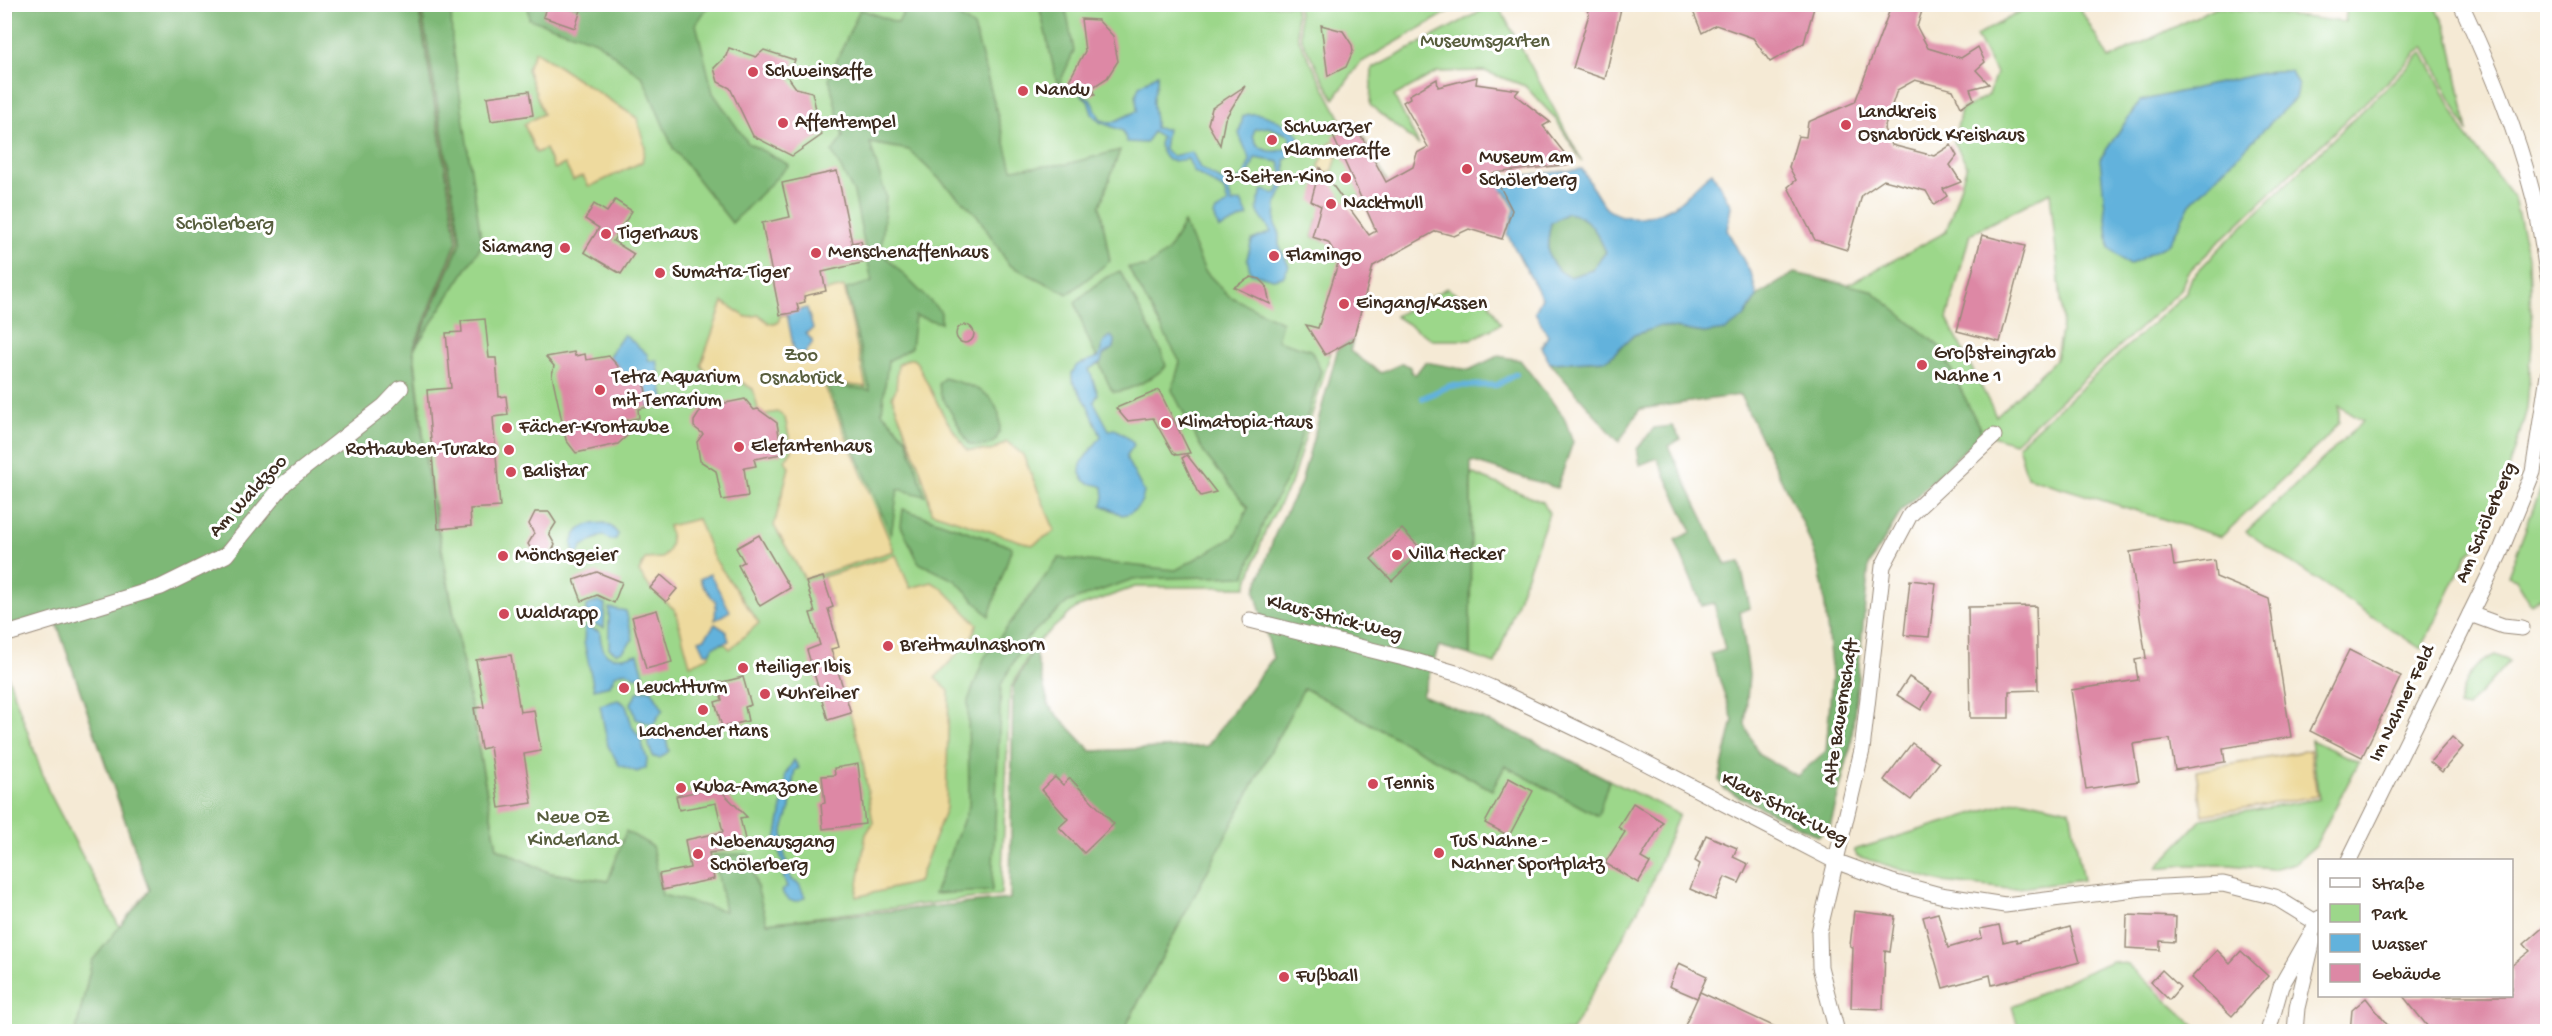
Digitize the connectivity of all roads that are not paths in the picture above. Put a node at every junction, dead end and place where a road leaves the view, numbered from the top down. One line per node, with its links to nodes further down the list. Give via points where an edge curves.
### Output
1 (2461, 4): 2 (street, via 2515,132 2534,196)
2 (2547, 277)
3 (2547, 375): 6 (street, Am Schölerberg, via 2533,472)
4 (401, 388): 9 (street, Am Waldzoo, via 384,406 285,483 226,555 161,586)
5 (1994, 436): 11 (street, Alte Bauernschaft, via 1910,515 1883,566 1862,750)
6 (2470, 614): 8 (street, via 2503,626); 10 (street, Im Nahner Feld)
7 (1250, 620): 11 (street, Klaus-Strick-Weg, via 1459,674 1578,729)
8 (2522, 628)
9 (4, 635)
10 (2350, 859)
11 (1835, 861): 12 (street, Klaus-Strick-Weg, via 1940,895 2006,905 2143,888 2223,884 2275,897); 13 (street, Alte Bauernschaft, via 1819,932 1820,967)
12 (2318, 920): 14 (street, via 2281,986); 15 (street)
13 (1837, 1032)
14 (2268, 1032)
15 (2295, 1032)

